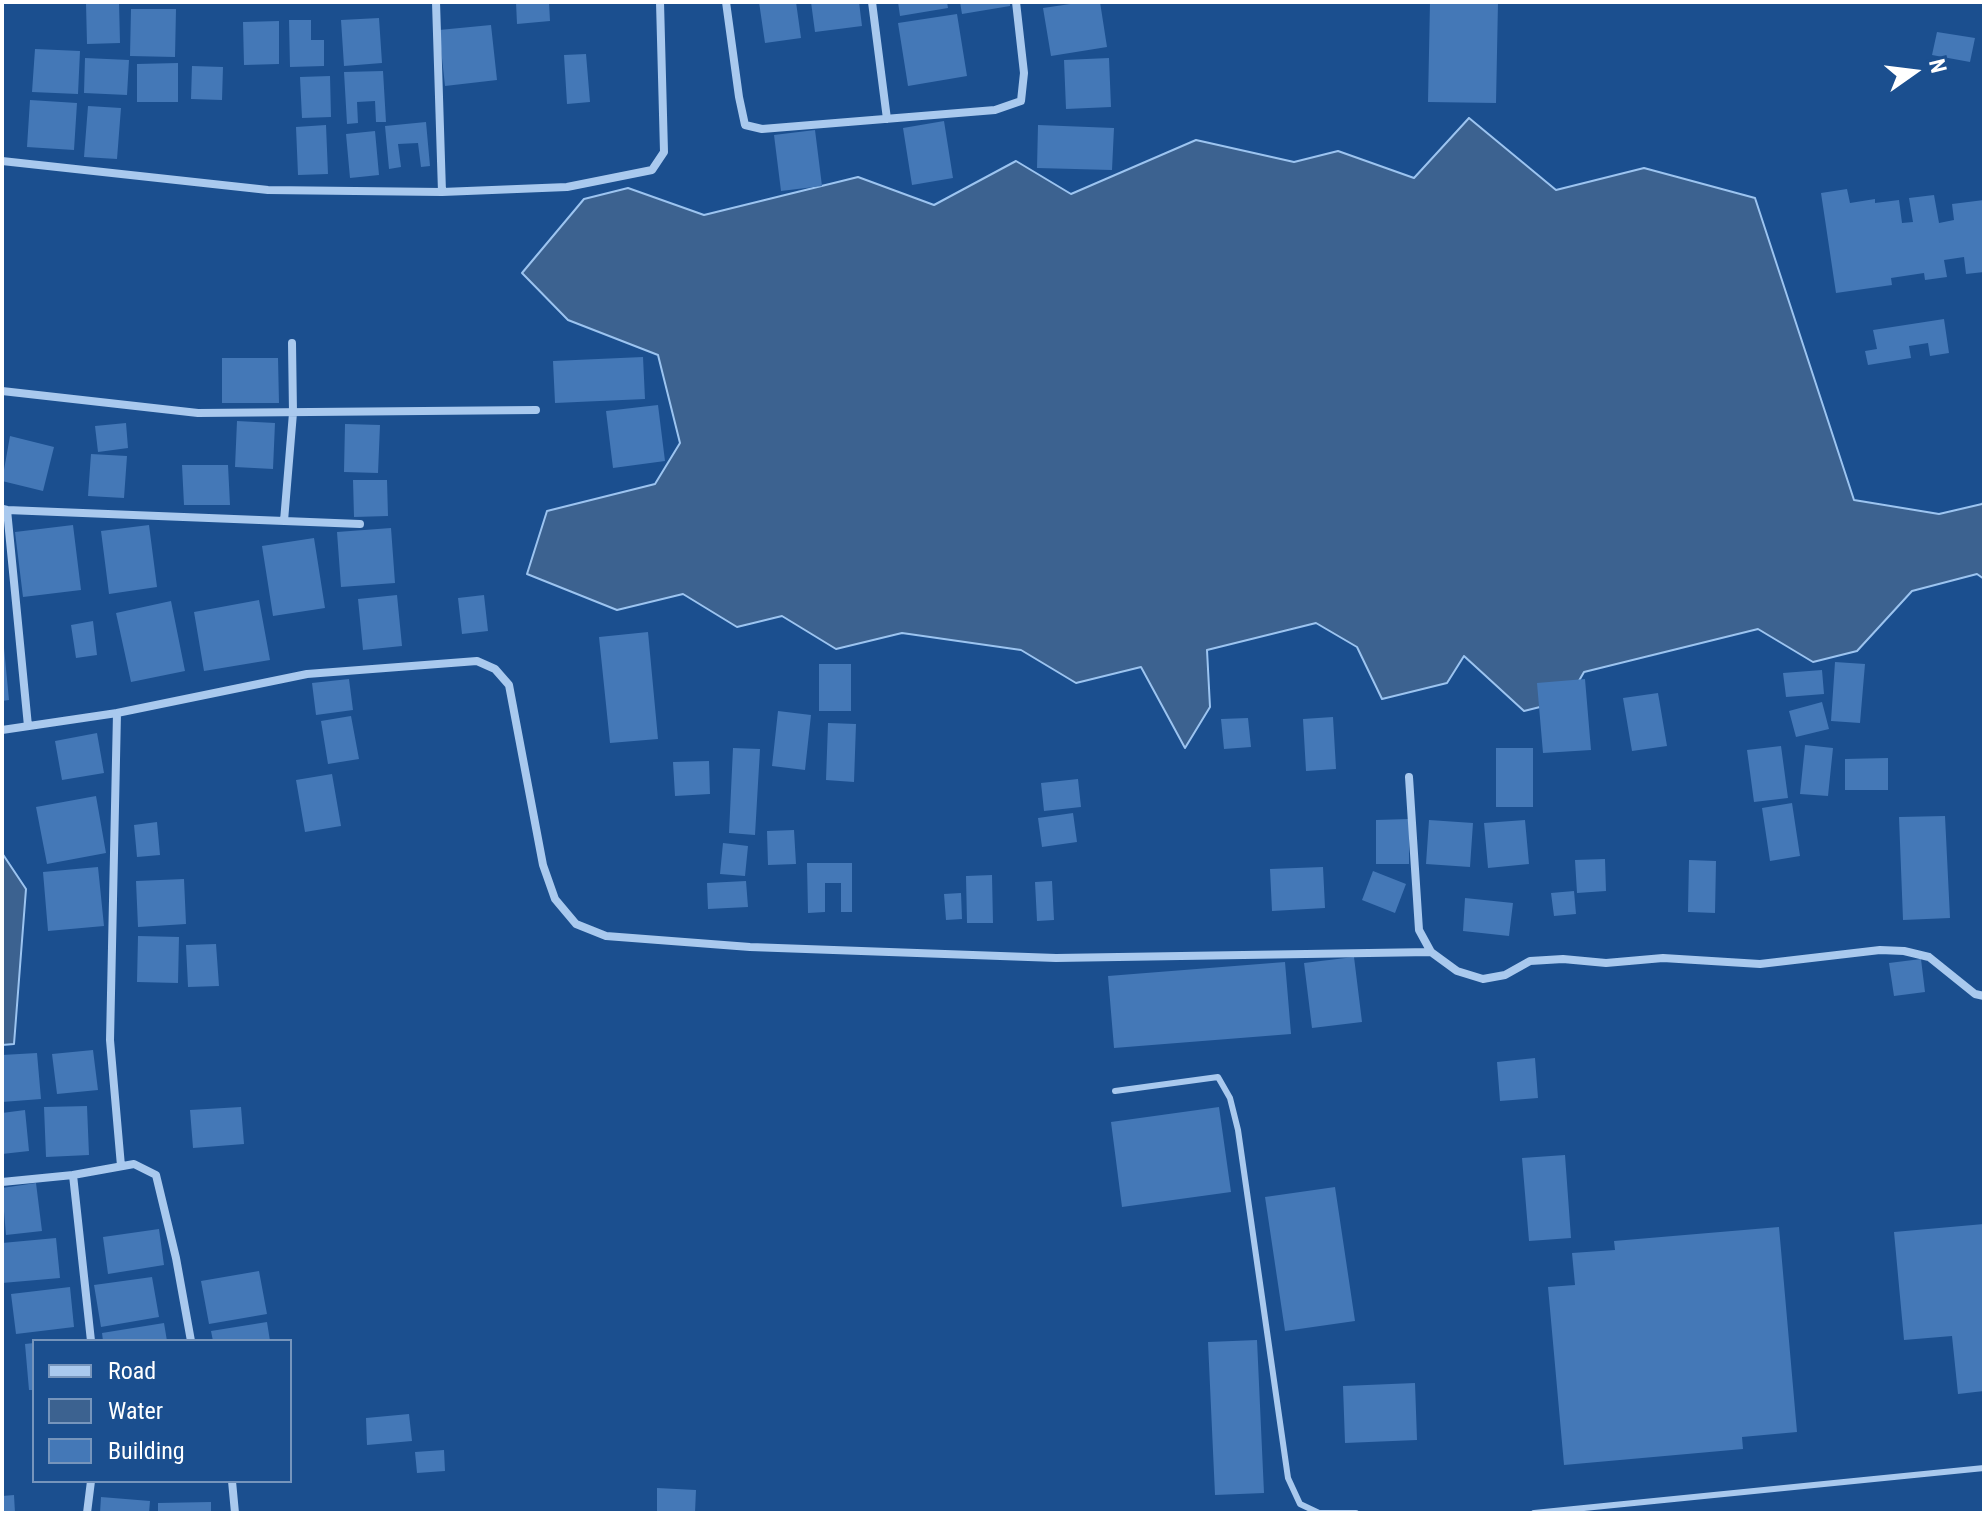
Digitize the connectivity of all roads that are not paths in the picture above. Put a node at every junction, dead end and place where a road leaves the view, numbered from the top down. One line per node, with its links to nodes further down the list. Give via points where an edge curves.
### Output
1 (436, 2): 8 (street)
2 (660, 2): 8 (street, via 664,152 652,170 567,187)
3 (726, 2): 6 (street, via 745,125 762,129)
4 (872, 2): 6 (street)
5 (1016, 2): 6 (street, via 1024,73 1021,101 995,110)
6 (887, 119)
7 (2, 161): 8 (street, via 268,190)
8 (442, 192)
9 (292, 343): 12 (street)
10 (2, 391): 12 (street, via 198,413)
11 (536, 410): 12 (street)
12 (293, 413): 14 (street)
13 (4, 510): 14 (street); 17 (street)
14 (284, 521): 15 (street)
15 (360, 524)
16 (117, 713): 17 (street); 20 (street, via 307,674 477,661 495,669 509,685 543,865 555,899 576,924 606,936 1056,958); 23 (street, via 110,1040)
17 (28, 726): 18 (street)
18 (2, 730)
19 (1409, 777): 20 (street, via 1419,930)
20 (1431, 952): 21 (street, via 1457,971 1483,979 1505,975 1530,961 1663,958 1760,964 1904,951 1929,957)
21 (1984, 996)
22 (1115, 1091): 33 (lane, via 1218,1077 1230,1098 1288,1478 1300,1504 1319,1513)
23 (121, 1166): 24 (street); 27 (street, via 134,1164 156,1175)
24 (73, 1175): 25 (street); 26 (street)
25 (2, 1182)
26 (91, 1339)
27 (191, 1339)
28 (1984, 1468): 34 (lane)
29 (91, 1483): 31 (street)
30 (232, 1483): 32 (street)
31 (87, 1513)
32 (235, 1513)
33 (1356, 1513)
34 (1534, 1513)

